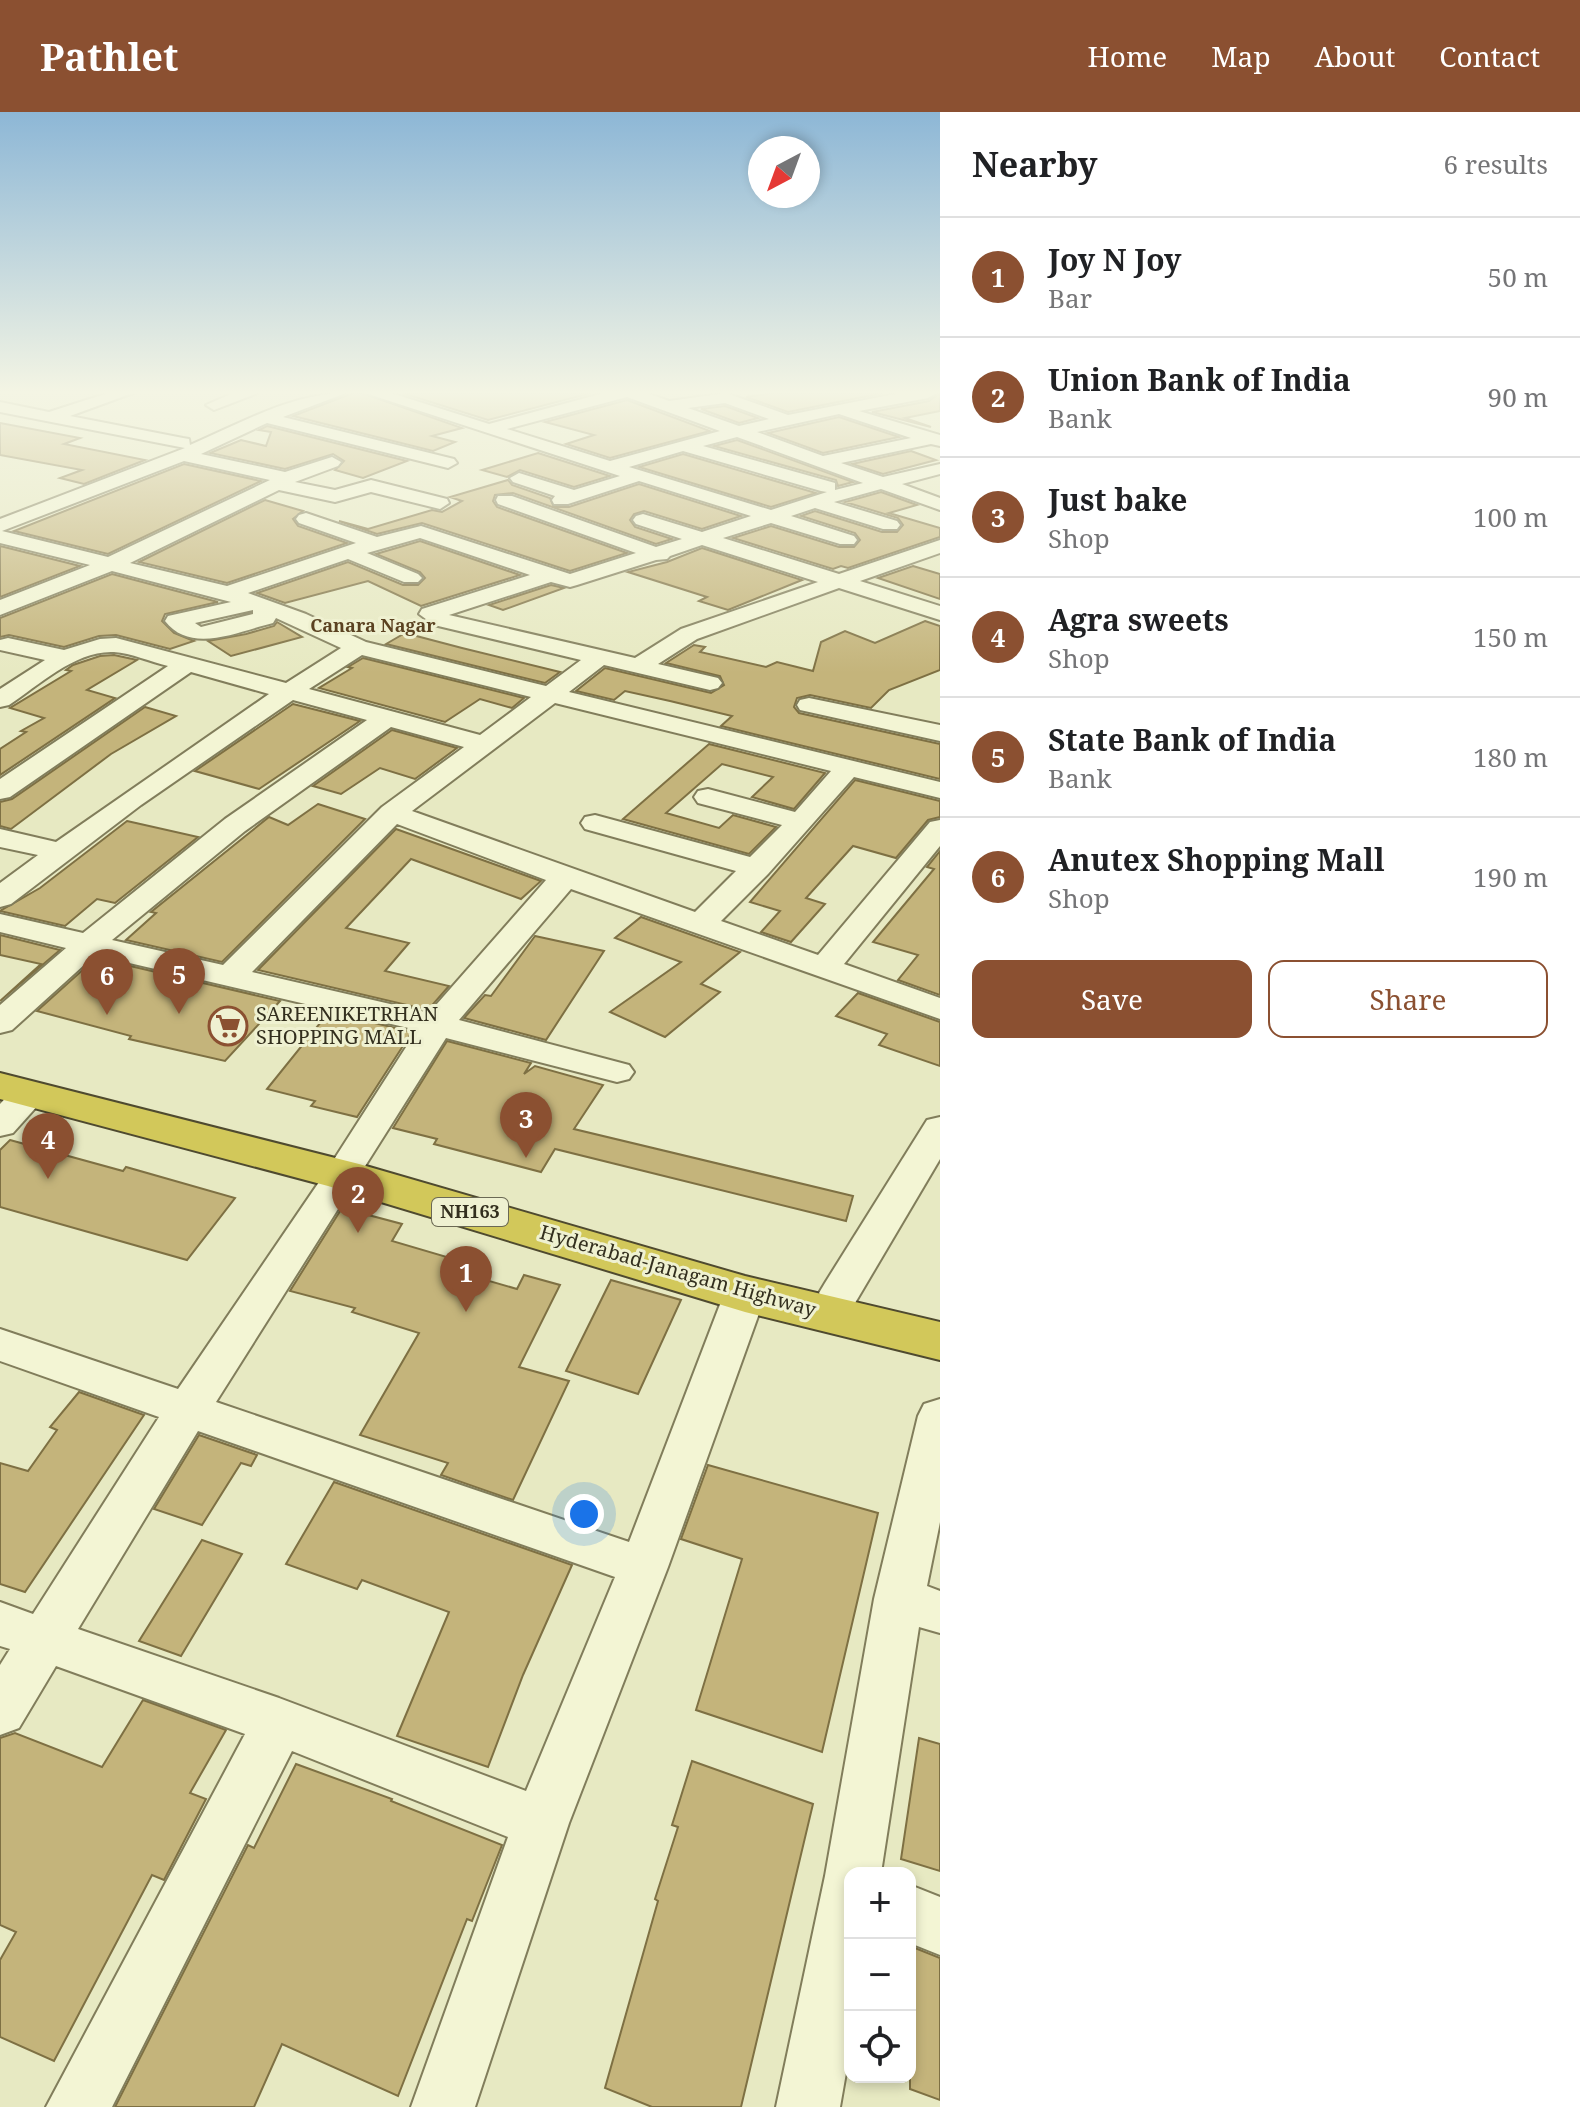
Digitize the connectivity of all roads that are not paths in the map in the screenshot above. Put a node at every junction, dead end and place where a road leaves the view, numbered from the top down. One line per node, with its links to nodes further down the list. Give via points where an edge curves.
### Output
1 (95, 486): 21 (street)
2 (272, 486): 29 (street)
3 (301, 486): 5 (street, via 335,496)
4 (371, 486): 15 (street)
5 (371, 486)
6 (538, 486): 7 (street, via 567,498)
7 (605, 486)
8 (670, 486): 17 (street)
9 (826, 486): 12 (street)
10 (874, 486): 12 (street)
11 (890, 486): 14 (street)
12 (847, 492): 16 (street)
13 (505, 500): 28 (street)
14 (936, 500)
15 (440, 503)
16 (817, 503): 17 (street); 20 (street)
17 (770, 518): 23 (street); 24 (street)
18 (306, 519): 25 (street)
19 (643, 520): 23 (street)
20 (890, 525)
21 (0, 526)
22 (0, 537): 29 (street)
23 (705, 540): 28 (street); 32 (street)
24 (847, 540)
25 (376, 543): 27 (street); 30 (street, via 429,533)
26 (940, 546): 32 (street)
27 (348, 552): 31 (street); 34 (street)
28 (660, 555): 30 (street, via 570,581)
29 (111, 564): 34 (street); 36 (street)
30 (548, 576): 35 (street)
31 (411, 578)
32 (838, 581): 37 (street); 43 (street, via 689,634)
33 (458, 587): 35 (street)
34 (228, 593): 39 (street)
35 (484, 597): 40 (street, via 430,614)
36 (7, 601)
37 (940, 613)
38 (8, 645): 41 (street)
39 (358, 647): 47 (street); 48 (street)
40 (600, 657): 43 (street); 48 (street)
41 (68, 658): 42 (street, via 93,646 116,645); 49 (street)
42 (186, 665): 47 (street); 58 (street)
43 (640, 666): 45 (street)
44 (731, 666): 45 (street)
45 (710, 683): 52 (street)
46 (831, 687): 50 (street)
47 (288, 692): 51 (street); 65 (street)
48 (549, 697): 52 (street); 54 (street)
49 (0, 700)
50 (809, 705): 53 (street); 55 (street)
51 (385, 719): 54 (street); 71 (street, via 319,762)
52 (664, 722): 55 (street)
53 (940, 733)
54 (484, 744): 60 (street)
55 (764, 747): 56 (street)
56 (848, 768): 57 (street); 61 (street)
57 (940, 790)
58 (0, 791)
59 (708, 797): 61 (street)
60 (392, 813): 67 (street); 73 (street)
61 (801, 822): 66 (street)
62 (595, 823): 66 (street)
63 (940, 828): 72 (street)
64 (0, 838): 65 (street)
65 (59, 851): 68 (street)
66 (758, 868): 70 (street)
67 (565, 877): 70 (street); 76 (street)
68 (0, 898)
69 (0, 923): 71 (street)
70 (702, 923): 72 (street)
71 (86, 944): 73 (street); 75 (street)
72 (825, 967): 74 (street)
73 (230, 976): 76 (street)
74 (940, 1009)
75 (0, 1023)
76 (437, 1025): 77 (street); 80 (street)
77 (617, 1072)
78 (7, 1093): 80 (highway, Hyderabad-Janagam Highway / NH163)
79 (940, 1128): 81 (street)
80 (348, 1168): 81 (highway, Hyderabad-Janagam Highway / NH163); 82 (highway, Hyderabad-Janagam Highway / NH163); 86 (street)
81 (840, 1293): 83 (highway, Hyderabad-Janagam Highway / NH163)
82 (745, 1294): 84 (highway, Hyderabad-Janagam Highway / NH163); 88 (street)
83 (940, 1319)
84 (940, 1341)
85 (0, 1345): 86 (street)
86 (188, 1409): 88 (street); 90 (street)
87 (940, 1416): 89 (street)
88 (644, 1567): 93 (street)
89 (920, 1606): 94 (street)
90 (22, 1633): 91 (street); 92 (street)
91 (0, 1711)
92 (279, 1722): 93 (street); 98 (street)
93 (541, 1823): 99 (street)
94 (854, 1867)
95 (916, 1916): 97 (street)
96 (844, 1919): 100 (street)
97 (940, 1926)
98 (78, 2107)
99 (443, 2107)
100 (808, 2107)

